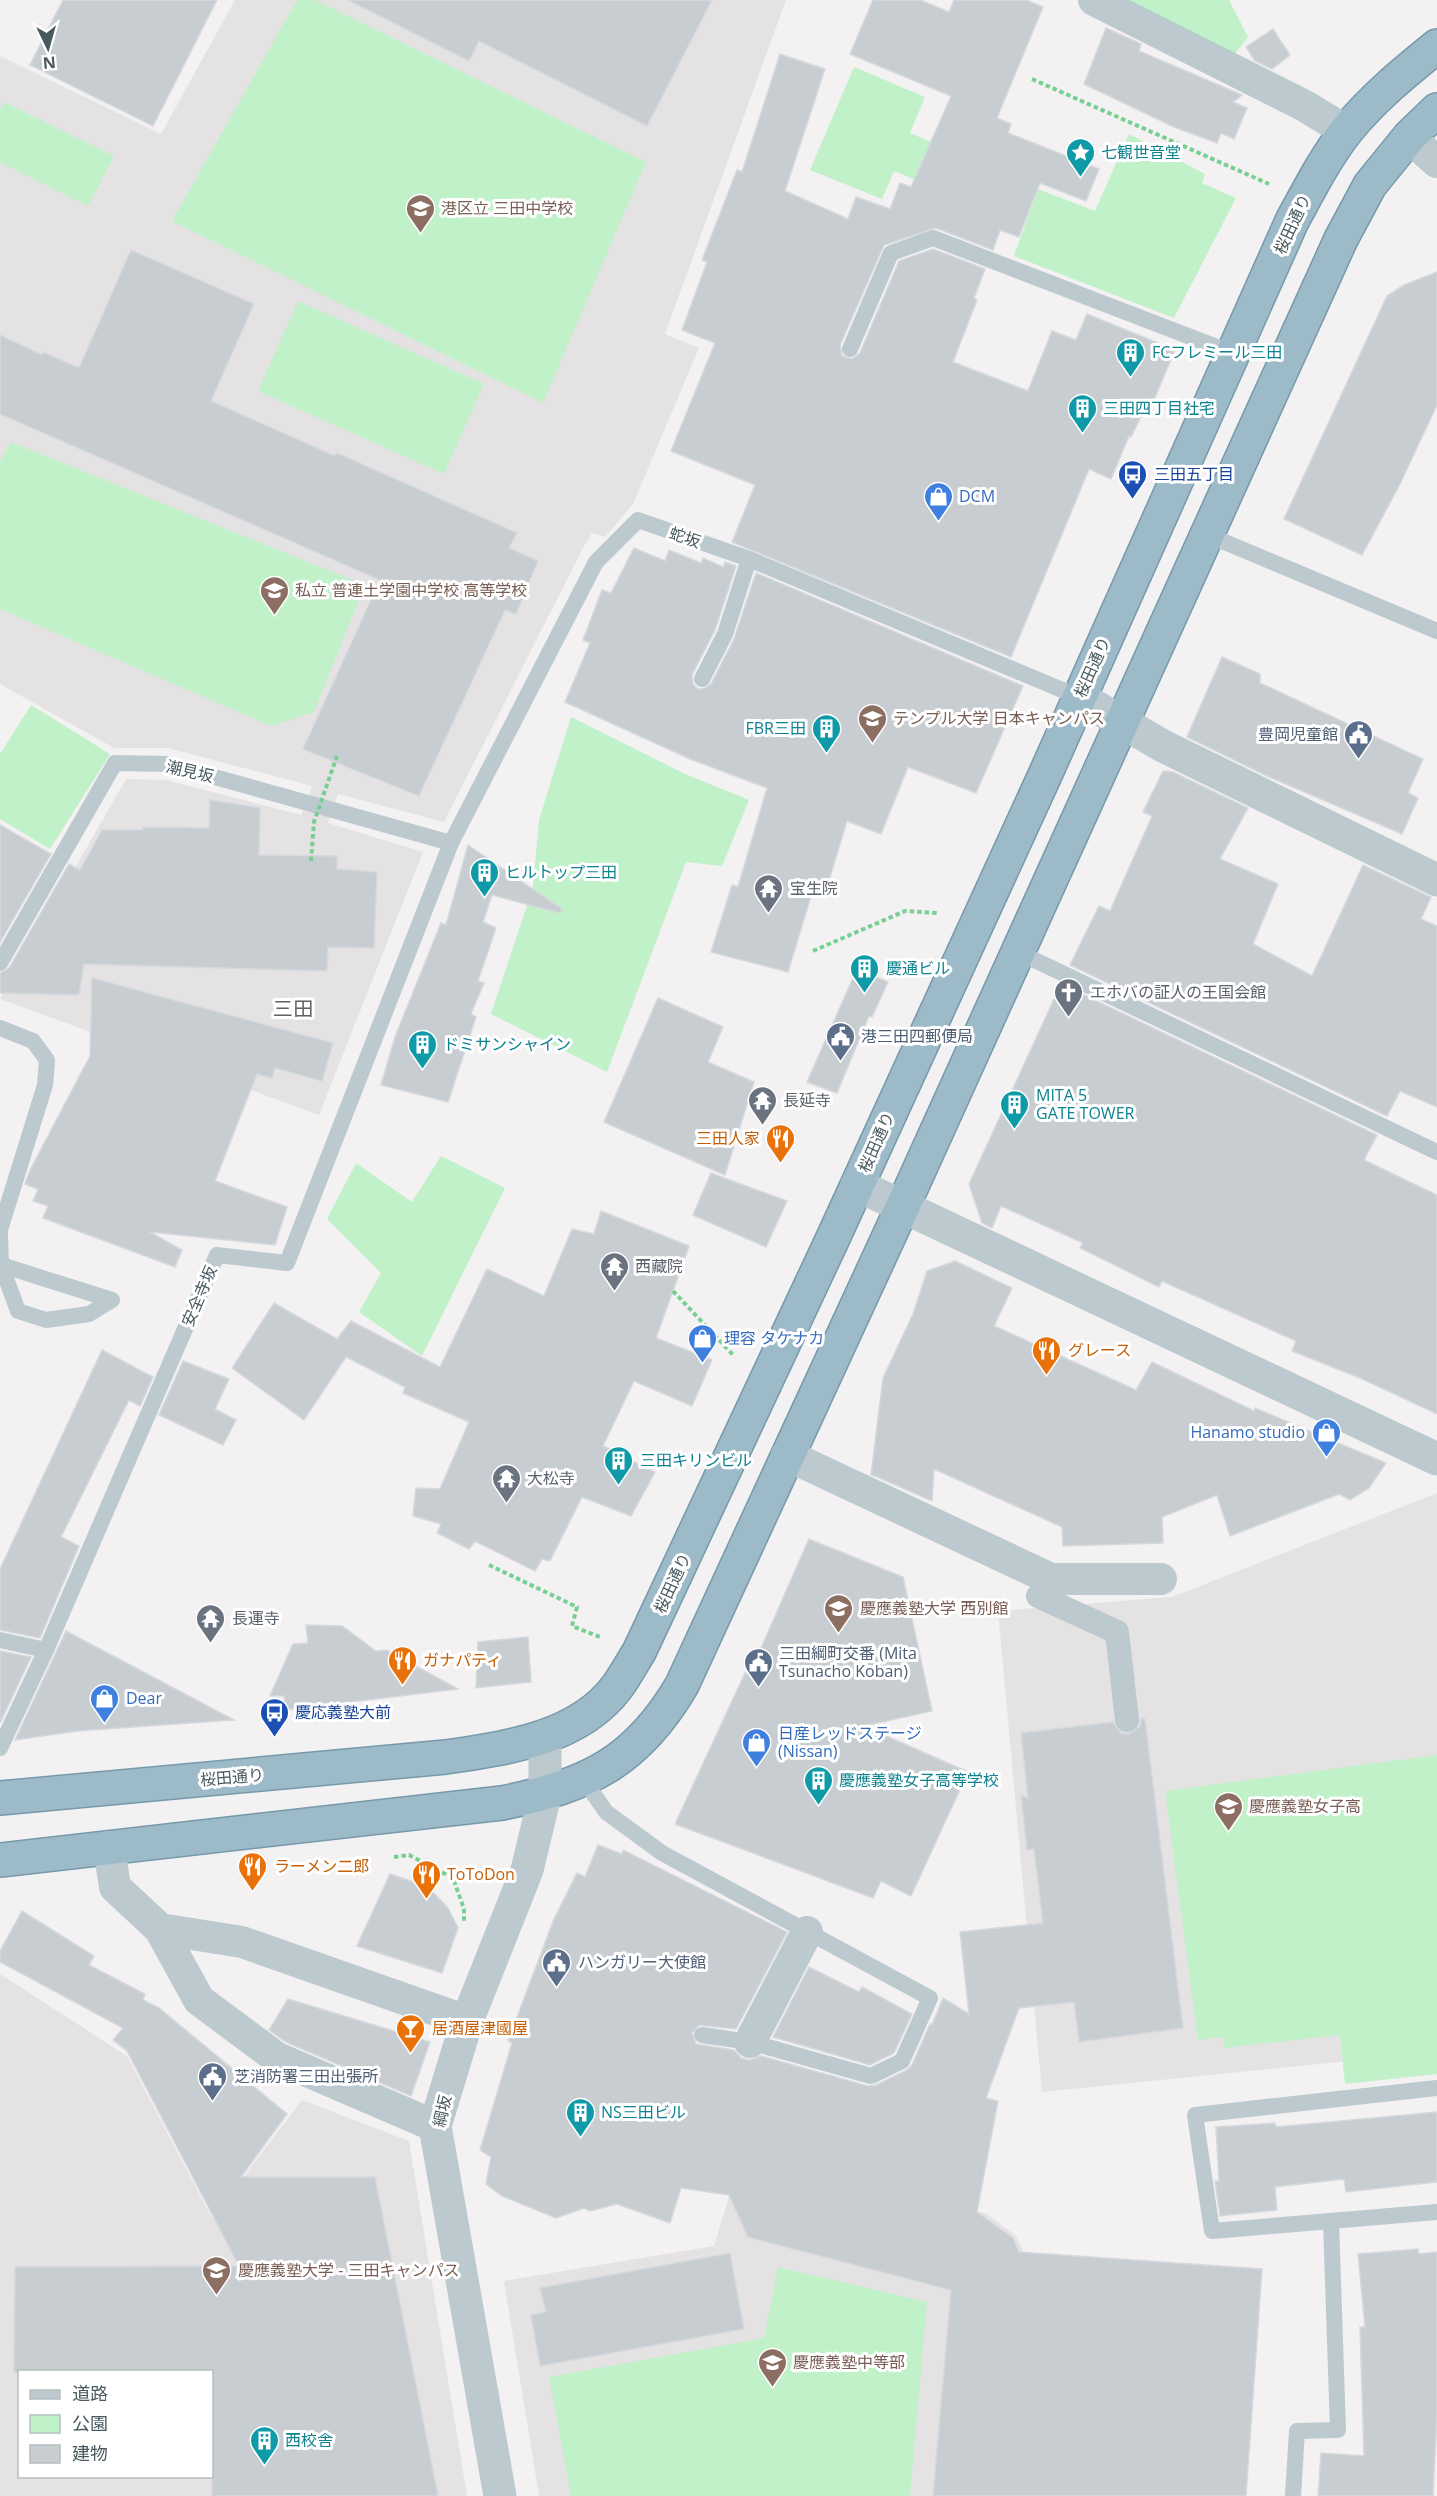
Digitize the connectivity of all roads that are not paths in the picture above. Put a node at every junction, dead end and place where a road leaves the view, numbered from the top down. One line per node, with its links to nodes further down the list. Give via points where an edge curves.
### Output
1 (1094, 0): 4 (street, via 1305,106)
2 (1437, 46): 4 (highway, 桜田通り, via 1395,80)
3 (1437, 110): 5 (highway)
4 (1346, 131): 8 (highway, 桜田通り, via 1292,221)
5 (1409, 137): 6 (street); 9 (highway, via 1370,184 1341,239)
6 (1437, 162)
7 (850, 349): 8 (lane, via 891,253 933,238)
8 (1235, 354): 13 (highway, 桜田通り)
9 (1208, 535): 11 (lane); 14 (highway)
10 (749, 560): 12 (lane, via 725,634); 13 (lane, 蛇坂); 15 (lane, 蛇坂, via 638,520 596,562)
11 (1437, 631)
12 (702, 679)
13 (1079, 698): 14 (street); 21 (highway, 桜田通り)
14 (1122, 724): 16 (street); 17 (highway)
15 (451, 843): 18 (lane, 潮見坂, via 168,764 115,763); 31 (lane, 安全寺坂, via 287,1263 217,1255)
16 (1437, 880)
17 (1018, 952): 20 (lane); 22 (highway)
18 (0, 963)
19 (0, 1028): 23 (lane, via 33,1041 47,1060 45,1085)
20 (1437, 1152)
21 (857, 1185): 22 (street); 33 (highway, 桜田通り, via 639,1652 602,1703)
22 (902, 1208): 26 (highway); 27 (street)
23 (0, 1230)
24 (0, 1235): 25 (lane)
25 (1, 1265): 25 (lane, via 18,1311 46,1320 90,1314 112,1300)
26 (787, 1455): 28 (street, via 1051,1580); 35 (highway, via 666,1712 644,1739 618,1761)
27 (1437, 1459)
28 (1161, 1579)
29 (1038, 1596): 32 (street, via 1117,1632)
30 (0, 1640): 31 (lane)
31 (46, 1650): 34 (lane, 安全寺坂)
32 (1127, 1720)
33 (545, 1736): 36 (street, 綱坂); 37 (highway, 桜田通り, via 446,1757)
34 (0, 1748)
35 (584, 1780): 36 (highway); 41 (lane, via 606,1812 662,1853)
36 (545, 1795): 38 (highway); 42 (street, 綱坂, via 527,1870)
37 (0, 1798)
38 (110, 1848): 39 (highway); 40 (street, via 115,1887)
39 (0, 1860)
40 (160, 1929): 42 (street, via 242,1942); 46 (street, via 199,2000 277,2058)
41 (807, 1932): 44 (street); 44 (lane, via 930,1998 902,2061 871,2076)
42 (468, 2021): 46 (street, 綱坂)
43 (702, 2035): 44 (lane)
44 (750, 2042)
45 (1437, 2088): 48 (lane, via 1195,2115 1212,2231)
46 (435, 2126): 49 (street, 綱坂)
47 (1437, 2212): 48 (lane)
48 (1331, 2222): 50 (lane, via 1338,2430 1297,2431)
49 (500, 2496)
50 (1293, 2496)

